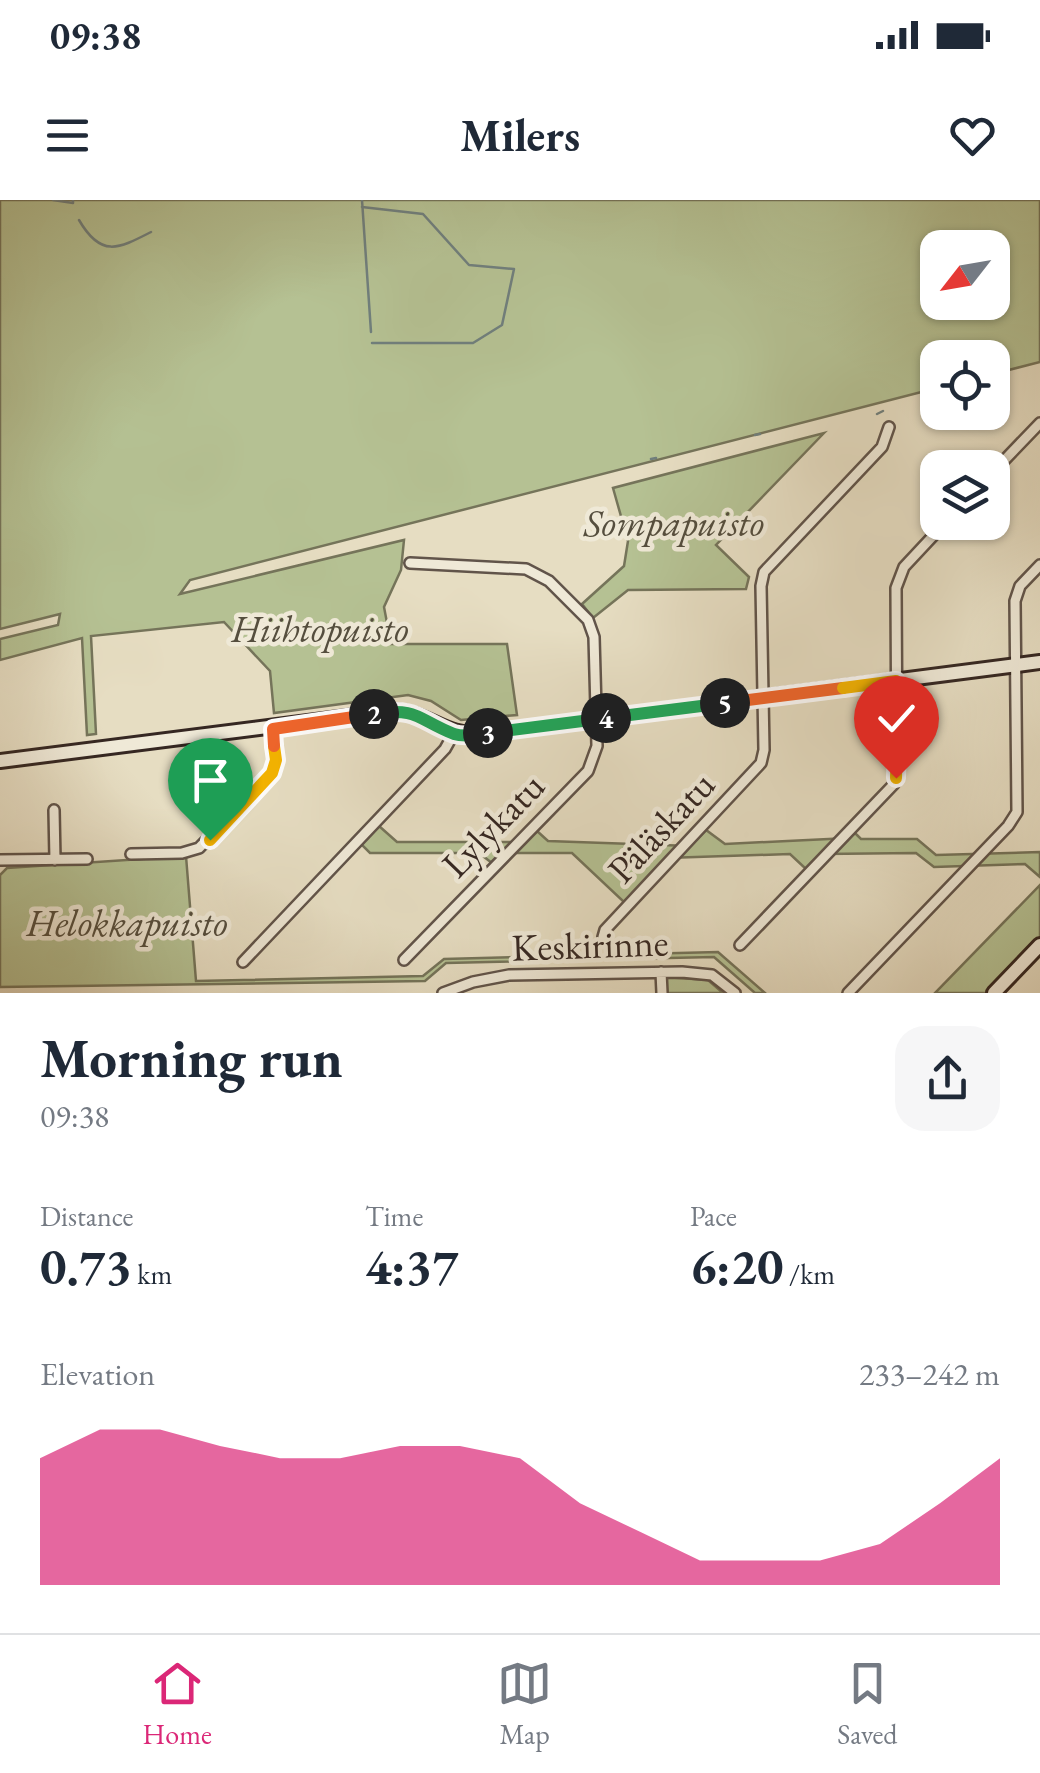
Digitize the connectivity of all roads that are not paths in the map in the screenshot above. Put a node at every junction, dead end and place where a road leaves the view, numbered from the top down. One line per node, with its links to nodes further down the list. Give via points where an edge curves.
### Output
1 (1040, 423): 3 (street)
2 (889, 427): 10 (street, Päläskatu, via 882,446 764,572)
3 (1010, 454)
4 (929, 540): 9 (street, via 898,578)
5 (410, 563): 11 (street, Lylykatu, via 520,567 549,581 592,629)
6 (1040, 565): 8 (street, via 1016,596)
7 (1040, 662): 8 (street)
8 (1015, 665): 9 (street); 31 (street, via 1017,812)
9 (896, 681): 10 (street); 21 (street, via 894,784)
10 (763, 698): 11 (street); 20 (street, Päläskatu, via 761,763)
11 (597, 719): 13 (street); 23 (street, Lylykatu, via 592,766)
12 (273, 729): 13 (street, via 394,711 418,714); 14 (street); 16 (street, via 272,773 204,845)
13 (454, 734): 24 (street)
14 (0, 761)
15 (54, 810): 19 (street)
16 (132, 854)
17 (87, 859): 19 (street)
18 (0, 860): 19 (street)
19 (54, 860)
20 (603, 937)
21 (740, 946)
22 (1040, 946): 32 (street)
23 (404, 960)
24 (243, 962)
25 (661, 972): 26 (street, Keskirinne); 29 (street); 30 (street, Keskirinne, via 707,973)
26 (487, 979): 27 (street, Keskirinne); 28 (street)
27 (443, 993)
28 (490, 993)
29 (662, 993)
30 (735, 993)
31 (848, 993)
32 (994, 993)

